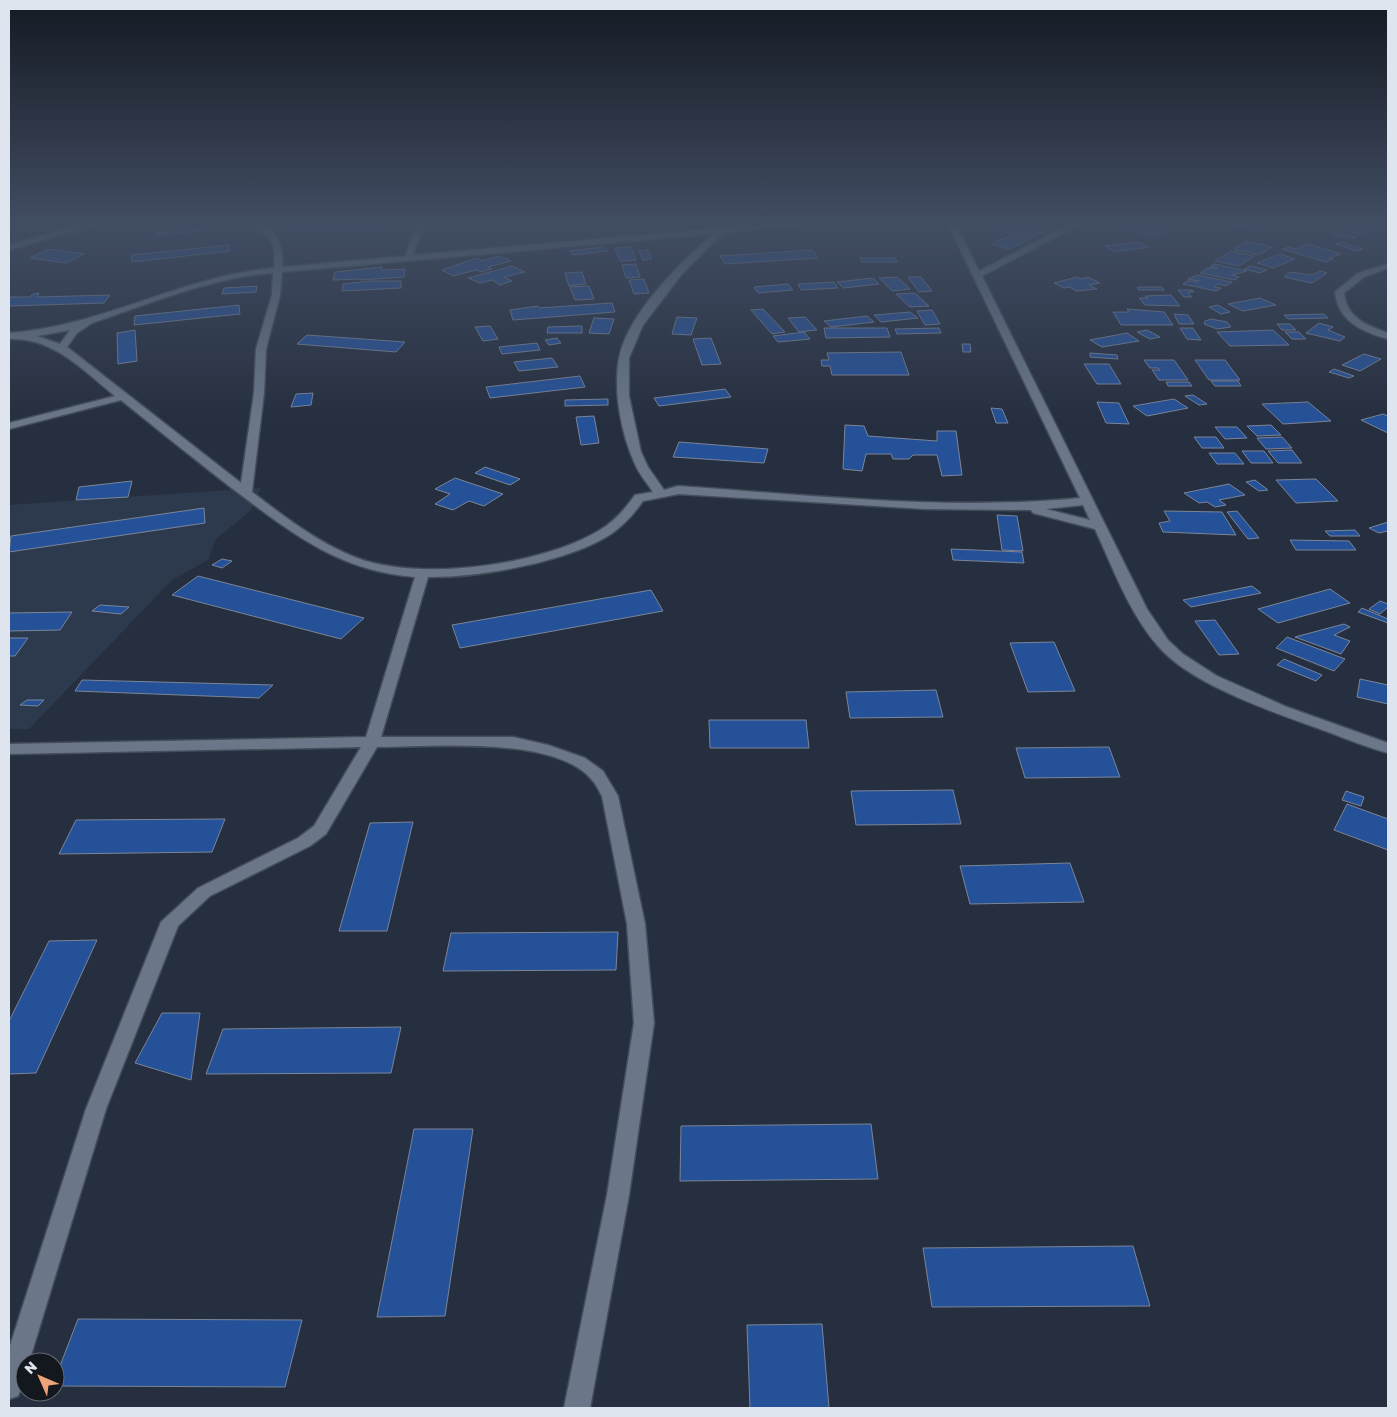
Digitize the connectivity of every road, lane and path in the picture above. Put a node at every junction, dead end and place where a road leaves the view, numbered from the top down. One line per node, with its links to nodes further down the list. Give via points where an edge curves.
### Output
1 (185, 288): 6 (street)
2 (276, 288): 13 (street, via 261,349 259,393)
3 (666, 288): 14 (street, via 644,318 624,357 627,419 640,462)
4 (982, 288): 15 (street)
5 (1343, 288): 9 (street, via 1339,292 1340,305 1349,318)
6 (88, 322): 8 (street); 10 (street, via 74,331)
7 (9, 336): 8 (street)
8 (24, 336): 10 (street)
9 (1388, 336)
10 (62, 348): 11 (street)
11 (122, 397): 12 (street); 13 (street)
12 (9, 426)
13 (246, 492): 18 (street, via 328,551 374,567)
14 (661, 494): 16 (street, via 678,490 926,505); 18 (street, via 639,498 631,512 615,527 582,545 517,562)
15 (1087, 501): 16 (street); 17 (street)
16 (1026, 507): 17 (street)
17 (1099, 526): 20 (street, via 1150,627 1178,657 1241,693)
18 (422, 574): 19 (street)
19 (372, 742): 21 (street); 22 (street, via 320,830 304,842 204,892 170,922 96,1109); 23 (street, via 513,742 579,762 597,775 610,796 636,924 644,1023 618,1195)
20 (1388, 748)
21 (9, 749)
22 (9, 1387)
23 (577, 1408)

